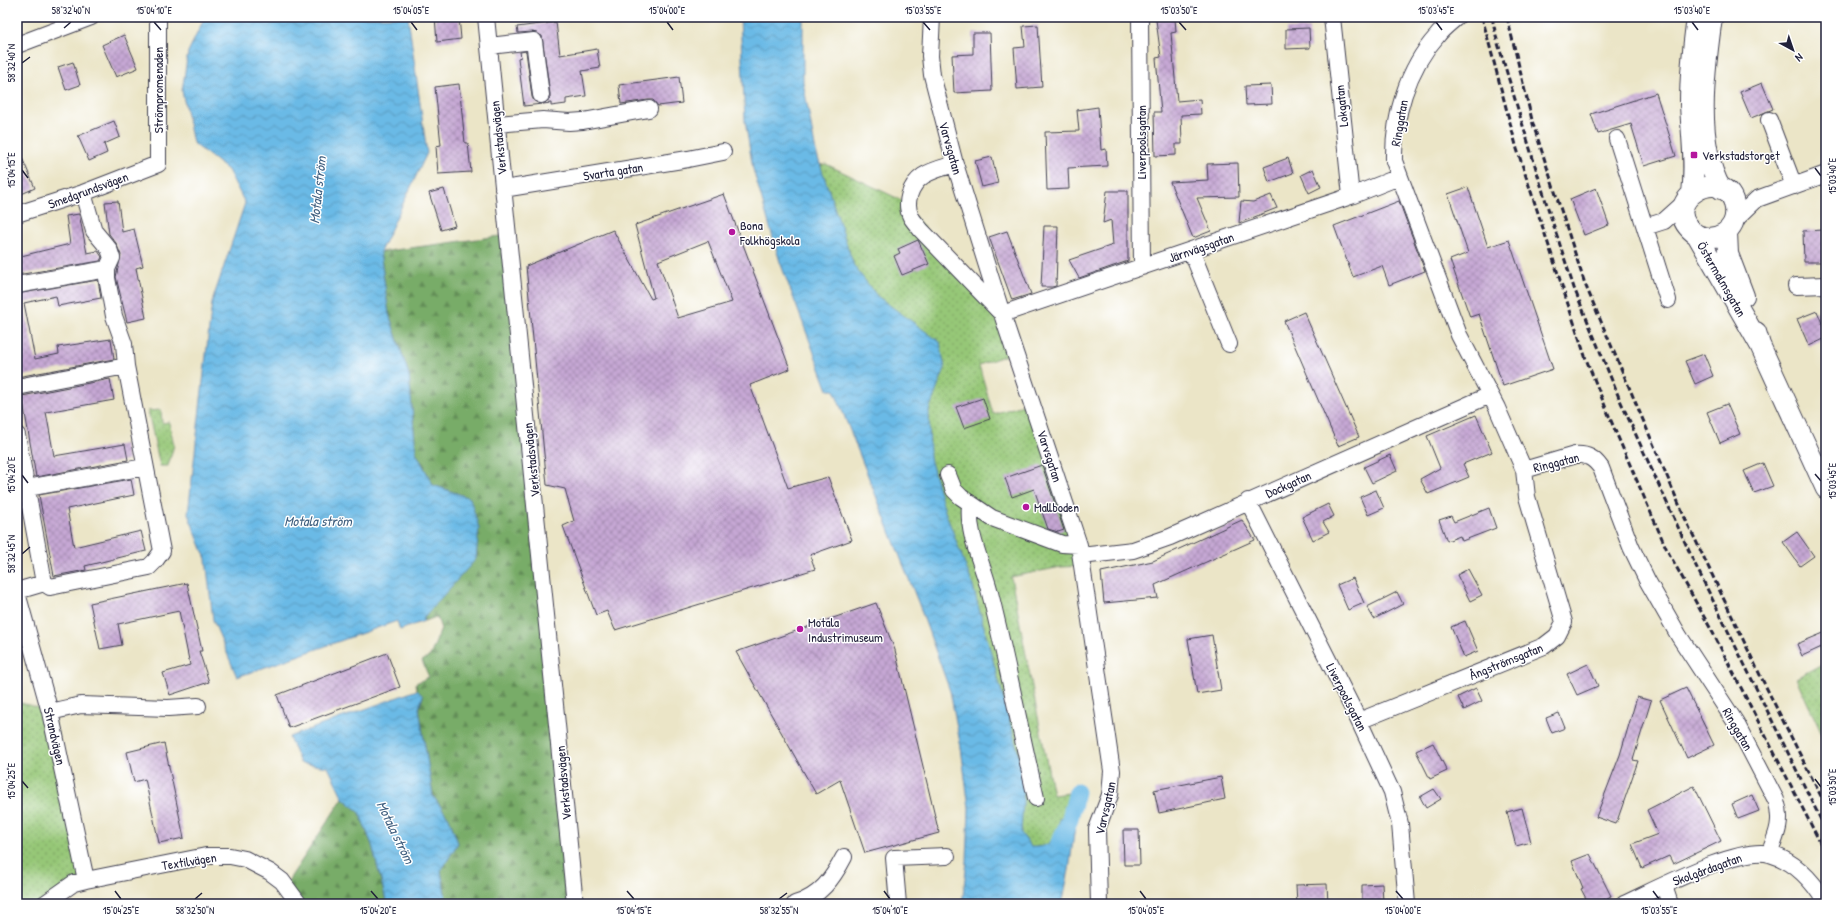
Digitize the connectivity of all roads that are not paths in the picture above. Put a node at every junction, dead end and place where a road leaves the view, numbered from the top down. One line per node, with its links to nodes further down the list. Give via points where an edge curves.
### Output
1 (91, 17): 10 (street)
2 (158, 17): 18 (street, Strömpromenaden)
3 (486, 17): 11 (street, Verkstadsvägen)
4 (932, 17): 19 (street, Varvsgatan, via 932,75)
5 (1140, 17): 35 (street, Liverpoolsgatan)
6 (1332, 17): 26 (street, Lokgatan)
7 (1457, 17): 21 (street, Ringgatan, via 1436,36 1408,83 1394,145 1394,161)
8 (1697, 17): 27 (main road, Östermalmsgatan, via 1690,76 1694,163)
9 (1712, 17): 24 (main road, Östermalmsgatan, via 1705,81 1706,131 1710,165)
10 (17, 44)
11 (489, 46): 12 (street, via 534,41); 15 (street, Verkstadsvägen)
12 (541, 95)
13 (649, 108): 15 (street, via 583,121 543,120)
14 (1769, 120): 22 (street)
15 (497, 124): 23 (street, Verkstadsvägen)
16 (1617, 139): 32 (street)
17 (723, 152): 23 (street, Svarta gatan)
18 (158, 164): 25 (street, Smedgrundsvägen)
19 (955, 164): 41 (street, Varvsgatan); 41 (street, via 922,176 914,185 908,196 911,218)
20 (1826, 174): 22 (street)
21 (1399, 177): 26 (street, Järnvägsgatan); 46 (street, Ringgatan, via 1459,335)
22 (1794, 186): 28 (street)
23 (503, 189): 70 (street, Verkstadsvägen)
24 (1725, 191): 27 (main road, via 1706,186); 28 (street); 31 (main road, Östermalmsgatan, via 1734,204)
25 (83, 193): 29 (street, Smedgrundsvägen); 36 (street, via 94,231 109,249 112,258)
26 (1351, 196): 34 (street, Järnvägsgatan)
27 (1688, 198): 30 (street); 33 (main road, Östermalmsgatan, via 1683,216)
28 (1757, 199): 31 (street)
29 (17, 214)
30 (1664, 221): 32 (street); 33 (street)
31 (1730, 226): 33 (main road, via 1722,235 1709,238); 43 (main road, Östermalmsgatan, via 1729,259)
32 (1645, 227): 40 (street)
33 (1692, 231): 43 (main road, Östermalmsgatan)
34 (1191, 250): 35 (street, Järnvägsgatan); 42 (street)
35 (1142, 267): 41 (street, Järnvägsgatan)
36 (107, 269): 37 (street); 44 (street, via 114,316 124,344)
37 (17, 285)
38 (1826, 285): 39 (street)
39 (1796, 286)
40 (1668, 300)
41 (1002, 314): 55 (street, Varvsgatan)
42 (1229, 344)
43 (1760, 345): 52 (main road, Östermalmsgatan)
44 (126, 366): 45 (street); 48 (street)
45 (17, 387)
46 (1490, 395): 49 (street, Ringgatan); 53 (street, Dockgatan)
47 (17, 435): 51 (street)
48 (145, 467): 51 (street); 56 (street, via 162,551 155,561 149,567 50,586)
49 (1524, 470): 60 (street, Ångströmsgatan, via 1526,497 1563,616 1564,622 1557,636 1544,646); 62 (street, Ringgatan, via 1575,454 1583,454 1596,461 1601,468 1646,580 1736,723 1776,800 1780,812 1779,822)
50 (948, 475): 54 (street, Dockgatan, via 954,490)
51 (27, 488): 56 (street)
52 (1826, 489)
53 (1248, 501): 55 (street, Dockgatan, via 1170,537 1133,550 1105,555); 60 (street, Liverpoolsgatan)
54 (970, 505): 55 (street, Dockgatan, via 1012,527); 61 (street, via 973,536 990,592)
55 (1080, 551): 73 (street, Varvsgatan, via 1112,771 1110,795 1097,829)
56 (44, 582): 57 (street)
57 (17, 592): 59 (street, Strandvägen)
58 (198, 706): 59 (street, via 168,708 81,705)
59 (50, 712): 65 (street, Strandvägen)
60 (1359, 720): 74 (street, Liverpoolsgatan, via 1397,807)
61 (1036, 798)
62 (1769, 854): 66 (street, Skolgårdagatan, via 1737,856); 67 (street, Skolgårdagatan, via 1785,861 1807,877)
63 (947, 856): 72 (street, via 894,858)
64 (844, 857): 71 (street, via 834,876 825,886 809,898)
65 (86, 880): 68 (street, Textilvägen, via 74,883); 69 (street, Textilvägen, via 206,856 230,856 252,862 270,872 282,881)
66 (1664, 886): 75 (street, Skolgårdagatan); 76 (street)
67 (1826, 903)
68 (44, 904)
69 (299, 904)
70 (575, 904)
71 (795, 904)
72 (898, 904)
73 (1098, 904)
74 (1407, 904)
75 (1624, 904)
76 (1670, 904)

